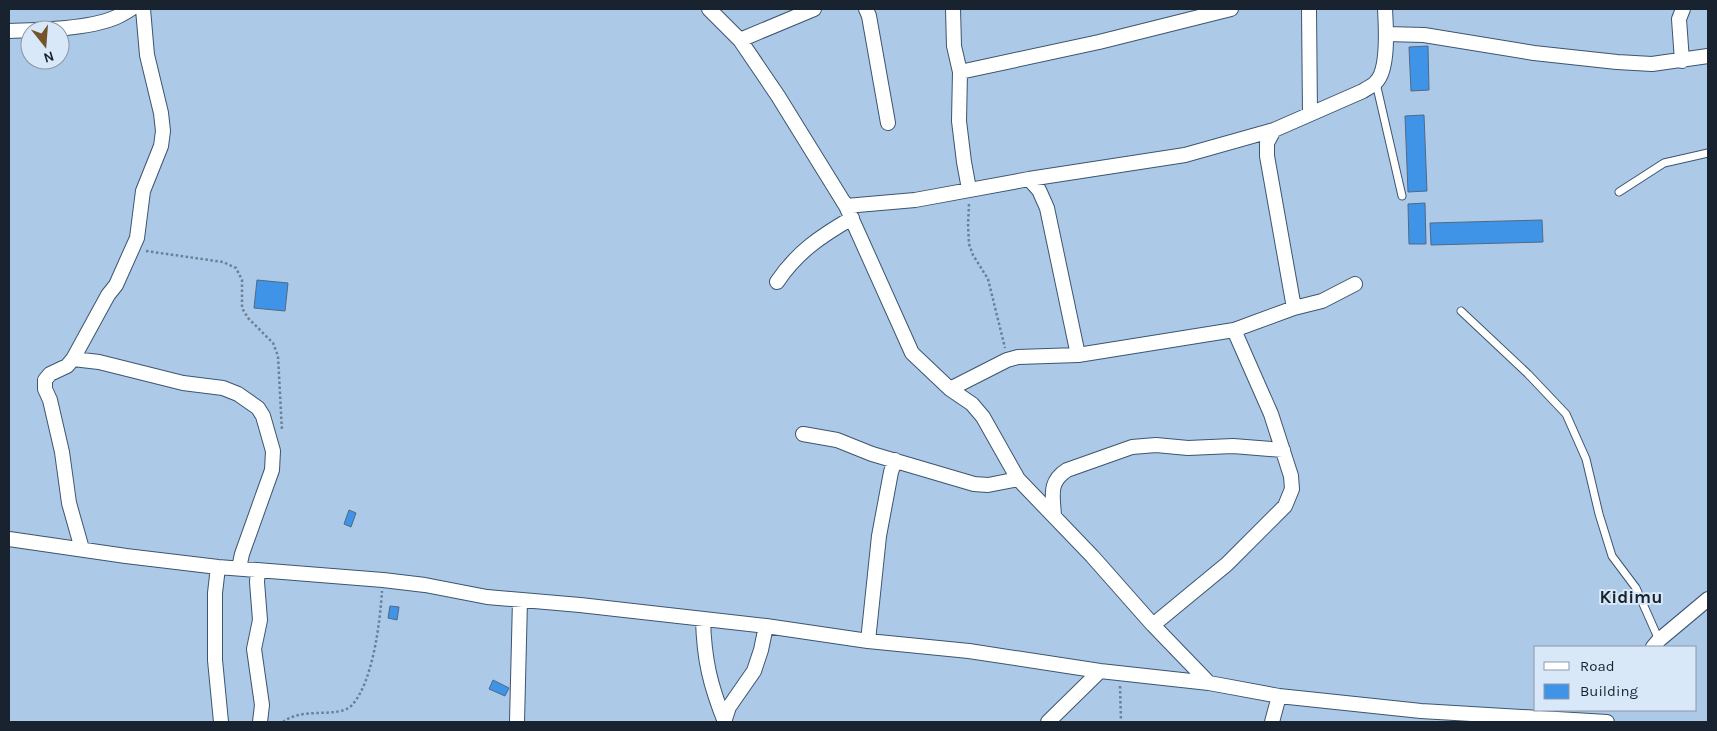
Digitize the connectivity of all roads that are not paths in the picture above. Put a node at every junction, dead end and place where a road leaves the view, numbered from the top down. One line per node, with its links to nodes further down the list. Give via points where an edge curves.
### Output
1 (131, 9): 12 (street, via 101,22)
2 (142, 9): 34 (street, via 147,55 161,113 162,146 143,191 137,238 116,285)
3 (709, 9): 14 (street)
4 (814, 9): 14 (street)
5 (866, 9): 20 (street)
6 (953, 9): 17 (street, via 954,46)
7 (1231, 9): 11 (street)
8 (1309, 9): 19 (street)
9 (1385, 9): 13 (street)
10 (1683, 9): 16 (street, via 1679,19)
11 (1180, 15): 17 (street, via 1099,42)
12 (9, 31)
13 (1386, 34): 16 (street, via 1424,35 1534,53 1618,62 1652,64); 18 (street, via 1383,70)
14 (740, 40): 27 (street)
15 (1708, 56): 16 (street)
16 (1682, 61)
17 (960, 72): 24 (street, via 959,121)
18 (1376, 82): 19 (street); 26 (lane)
19 (1310, 114): 21 (street)
20 (888, 123)
21 (1274, 130): 23 (street, via 1185,156); 30 (street, via 1267,156)
22 (1708, 153): 25 (lane, via 1664,163)
23 (1029, 179): 24 (street); 33 (street, via 1039,190 1047,208)
24 (971, 188): 27 (street)
25 (1619, 192)
26 (1402, 196)
27 (849, 212): 28 (street, via 802,251); 35 (street, via 912,353)
28 (777, 282)
29 (1355, 284): 30 (street, via 1322,301)
30 (1294, 308): 32 (street)
31 (1461, 311): 52 (lane, via 1566,414 1586,459 1612,556 1636,588)
32 (1234, 330): 33 (street); 37 (street)
33 (1078, 356): 35 (street, via 1018,357)
34 (73, 359): 42 (street, via 67,366 50,374 45,380 45,388 62,452 69,503); 44 (street, via 223,388 258,408 273,451 272,470)
35 (950, 389): 39 (street, via 972,404 983,417)
36 (803, 434): 38 (street, via 837,440)
37 (1283, 450): 40 (street, via 1156,444 1132,447 1058,476 1053,486); 49 (street, via 1292,489 1285,506 1227,564)
38 (895, 460): 39 (street, via 974,484 988,485); 51 (street, via 879,536)
39 (1018, 479): 40 (street)
40 (1054, 516): 49 (street)
41 (9, 539): 42 (street)
42 (82, 548): 43 (street)
43 (218, 567): 44 (street); 57 (street, via 215,660)
44 (239, 568): 45 (street)
45 (258, 570): 46 (street, via 383,580); 58 (street, via 260,620 254,649 262,705)
46 (520, 600): 48 (street); 59 (street)
47 (1708, 600): 52 (street)
48 (703, 619): 50 (street); 60 (street, via 708,673)
49 (1153, 625): 54 (street)
50 (766, 626): 51 (street); 60 (street, via 754,671 729,708)
51 (868, 641): 53 (street)
52 (1656, 644)
53 (1100, 671): 54 (street); 61 (street)
54 (1210, 683): 55 (street)
55 (1279, 696): 56 (street, via 1421,711); 62 (street)
56 (1606, 718)
57 (221, 722)
58 (260, 722)
59 (517, 722)
60 (724, 722)
61 (1048, 722)
62 (1272, 722)

